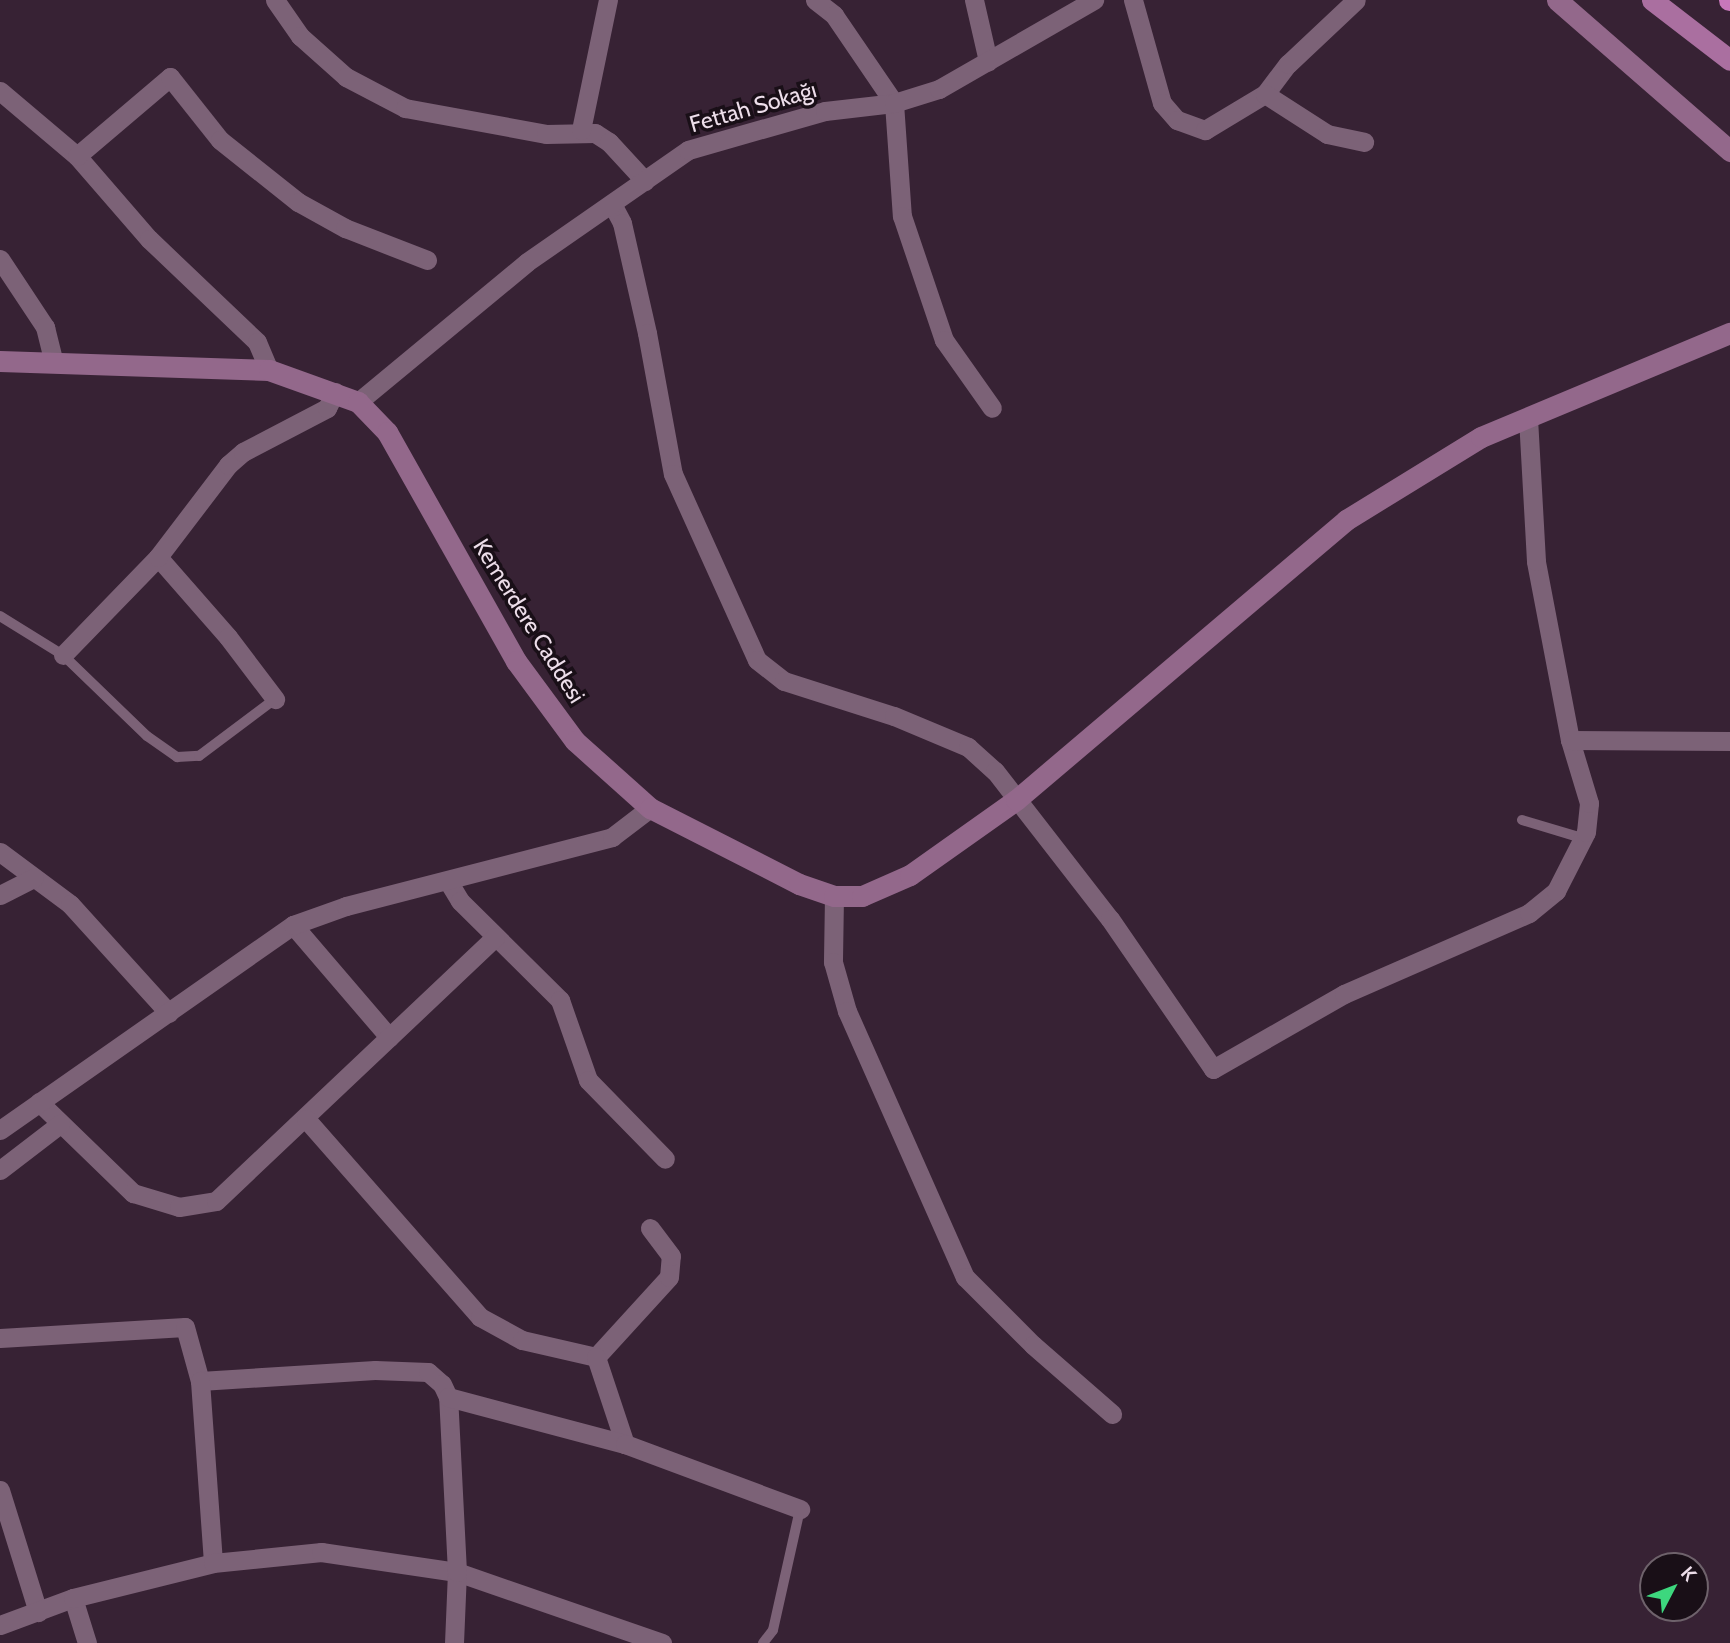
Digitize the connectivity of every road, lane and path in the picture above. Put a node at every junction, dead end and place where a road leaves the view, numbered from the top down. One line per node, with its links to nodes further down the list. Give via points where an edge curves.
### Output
1 (275, 0): 15 (street, via 300,36 346,78 405,108 546,134)
2 (608, 0): 15 (street)
3 (815, 0): 14 (street, via 834,15)
4 (974, 0): 10 (street)
5 (1094, 0): 10 (street, Fettah Sokağı)
6 (1133, 0): 13 (street, via 1152,82 1177,120 1205,130)
7 (1356, 0): 13 (street, via 1288,64)
8 (1557, 0): 17 (street)
9 (1652, 0): 11 (main road)
10 (988, 61): 14 (street, Fettah Sokağı, via 939,89)
11 (1730, 61)
12 (0, 91): 18 (street)
13 (1265, 94): 16 (street, via 1327,134)
14 (894, 103): 19 (street, Fettah Sokağı, via 825,111 711,142 688,150); 29 (street, via 902,216 944,340)
15 (581, 130): 19 (street, via 609,142)
16 (1364, 142)
17 (1730, 151)
18 (76, 156): 22 (street, via 170,77 220,140 298,202 345,228); 26 (street, via 149,239 257,342)
19 (645, 181): 20 (street, Fettah Sokağı)
20 (612, 204): 28 (street, Fettah Sokağı, via 527,262); 37 (street, via 622,223 647,333 673,474 752,653 770,674 784,681 894,716 968,747 995,771)
21 (0, 259): 25 (street, via 45,327)
22 (427, 260)
23 (1730, 333): 30 (street, Kemerdere Caddesi)
24 (0, 361): 25 (street, Kemerdere Caddesi)
25 (54, 362): 26 (street, Kemerdere Caddesi)
26 (269, 370): 27 (street, Kemerdere Caddesi)
27 (335, 392): 28 (street, Kemerdere Caddesi); 31 (street, via 327,408 243,452 228,465)
28 (358, 402): 38 (street, Kemerdere Caddesi, via 387,432 516,661 575,741)
29 (992, 408)
30 (1528, 417): 35 (street, via 1536,561); 37 (street, Kemerdere Caddesi, via 1436,462 1346,520)
31 (158, 557): 33 (street); 34 (street)
32 (0, 616): 33 (lane)
33 (62, 655): 34 (lane, via 147,736 177,757 199,756)
34 (275, 699)
35 (1570, 740): 36 (street); 40 (street, via 1590,803)
36 (1730, 741)
37 (1016, 800): 40 (street, via 1110,919 1213,1069 1344,994 1530,913 1556,891); 45 (street, Kemerdere Caddesi, via 886,888 862,896)
38 (650, 808): 43 (street, via 612,837); 45 (street, Kemerdere Caddesi, via 784,877)
39 (1522, 820): 40 (lane)
40 (1582, 838)
41 (0, 852): 42 (street)
42 (34, 878): 44 (street); 48 (street, via 70,904)
43 (448, 881): 46 (street); 47 (street, via 460,901)
44 (0, 895)
45 (834, 896): 61 (street, via 833,962 847,1011 965,1277)
46 (293, 925): 48 (street); 49 (street)
47 (495, 937): 49 (street); 54 (street, via 560,1000 588,1080)
48 (169, 1013): 50 (street)
49 (389, 1037): 51 (street)
50 (39, 1102): 52 (street); 53 (street)
51 (306, 1119): 52 (street, via 216,1201 179,1207 133,1193); 58 (street, via 480,1317 522,1340)
52 (60, 1124): 55 (street)
53 (0, 1130)
54 (665, 1159)
55 (0, 1170)
56 (650, 1228): 58 (street, via 671,1256 669,1277)
57 (0, 1338): 59 (street, via 185,1327)
58 (596, 1357): 62 (street)
59 (200, 1381): 60 (street, via 374,1370 428,1372); 65 (street)
60 (449, 1397): 62 (street); 66 (street)
61 (1112, 1414)
62 (625, 1444): 64 (street)
63 (0, 1490): 68 (street)
64 (800, 1509): 73 (lane, via 773,1630)
65 (213, 1563): 66 (street, via 321,1552); 67 (street)
66 (457, 1572): 71 (street); 72 (street)
67 (73, 1598): 68 (street); 70 (street)
68 (38, 1612): 69 (street)
69 (0, 1625)
70 (87, 1643)
71 (454, 1643)
72 (662, 1643)
73 (763, 1643)

